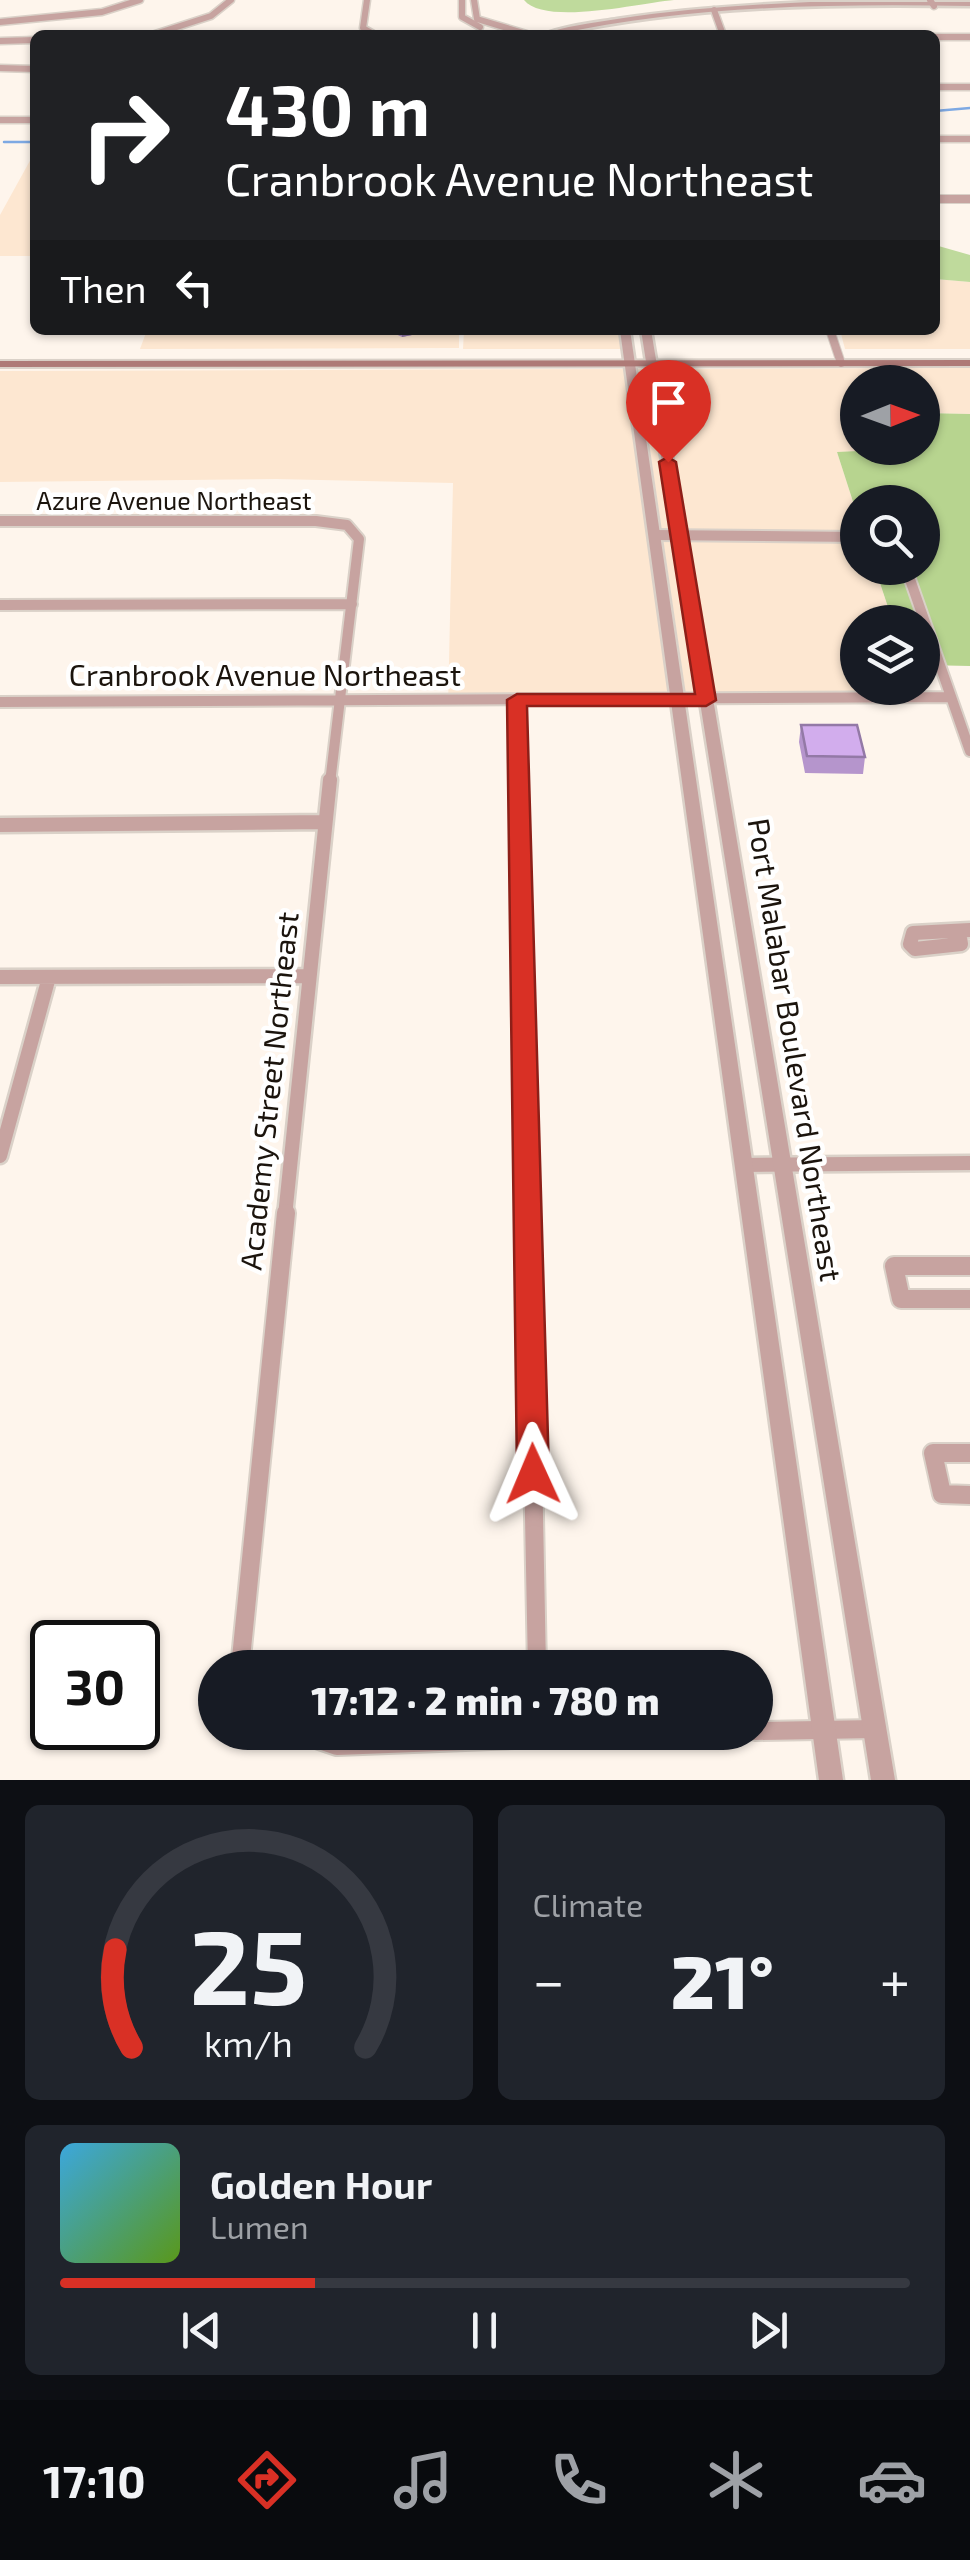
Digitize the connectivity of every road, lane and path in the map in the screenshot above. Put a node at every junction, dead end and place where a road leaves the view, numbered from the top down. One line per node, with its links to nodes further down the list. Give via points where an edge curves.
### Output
1 (140, 0): 10 (street, via 102,12)
2 (231, 0): 11 (street, via 211,16)
3 (367, 0): 12 (street)
4 (462, 0): 13 (street, via 465,20)
5 (474, 0): 14 (street, via 477,19)
6 (932, 3): 7 (street); 8 (street)
7 (810, 5): 9 (street)
8 (970, 5)
9 (715, 12): 15 (street); 16 (street); 17 (street)
10 (0, 22)
11 (168, 30)
12 (366, 30)
13 (494, 30)
14 (513, 30)
15 (569, 30)
16 (587, 30)
17 (722, 30)
18 (940, 38): 19 (street)
19 (970, 38)
20 (0, 40): 21 (street)
21 (30, 40)
22 (0, 68): 23 (street)
23 (30, 68)
24 (940, 87): 25 (street)
25 (970, 87)
26 (30, 120): 27 (street)
27 (1, 121)
28 (940, 139): 29 (street)
29 (970, 139)
30 (970, 198): 31 (street)
31 (940, 199)
32 (626, 335): 38 (street, Port Malabar Boulevard Northeast)
33 (647, 335): 39 (street, Port Malabar Boulevard Northeast)
34 (832, 335): 37 (street)
35 (970, 354): 37 (main road)
36 (0, 355): 38 (main road)
37 (840, 358): 39 (main road); 40 (main road)
38 (630, 359): 39 (main road); 41 (main road); 44 (street, Port Malabar Boulevard Northeast)
39 (651, 359): 45 (street, Port Malabar Boulevard Northeast)
40 (970, 363)
41 (0, 364)
42 (0, 521): 43 (street, Azure Avenue Northeast)
43 (347, 525): 48 (street, Academy Street Northeast, via 359,538)
44 (654, 535): 45 (street); 53 (street, Port Malabar Boulevard Northeast)
45 (680, 535): 46 (street); 54 (street, Port Malabar Boulevard Northeast)
46 (840, 537)
47 (912, 585): 50 (street)
48 (352, 604): 49 (street); 51 (street, Academy Street Northeast)
49 (0, 606)
50 (950, 697): 54 (street, Cranbrook Avenue Northeast); 56 (street)
51 (342, 700): 52 (street, Cranbrook Avenue Northeast); 55 (street, Cranbrook Avenue Northeast); 57 (street, Academy Street Northeast)
52 (517, 700): 53 (street, Cranbrook Avenue Northeast); 73 (street)
53 (678, 700): 54 (street, Cranbrook Avenue Northeast); 59 (street, Port Malabar Boulevard Northeast)
54 (706, 700): 60 (street, Port Malabar Boulevard Northeast)
55 (0, 702)
56 (970, 751)
57 (325, 822): 58 (street); 61 (street, Academy Street Northeast)
58 (0, 825)
59 (712, 932): 60 (street); 66 (street, Port Malabar Boulevard Northeast)
60 (746, 933): 67 (street, Port Malabar Boulevard Northeast)
61 (309, 976): 63 (street); 72 (street, Academy Street Northeast)
62 (0, 978): 63 (street)
63 (49, 978): 64 (street)
64 (0, 1156)
65 (970, 1163): 67 (street)
66 (743, 1164): 67 (street); 74 (street, Port Malabar Boulevard Northeast)
67 (780, 1164): 75 (street, Port Malabar Boulevard Northeast)
68 (970, 1266): 69 (street, via 894,1266 901,1299)
69 (970, 1299)
70 (970, 1453): 71 (street, via 934,1453 942,1494)
71 (970, 1494)
72 (242, 1650)
73 (537, 1650)
74 (824, 1729): 75 (street); 76 (street); 77 (street, Port Malabar Boulevard Northeast)
75 (875, 1729): 78 (street, Port Malabar Boulevard Northeast)
76 (773, 1730)
77 (831, 1780)
78 (883, 1780)

